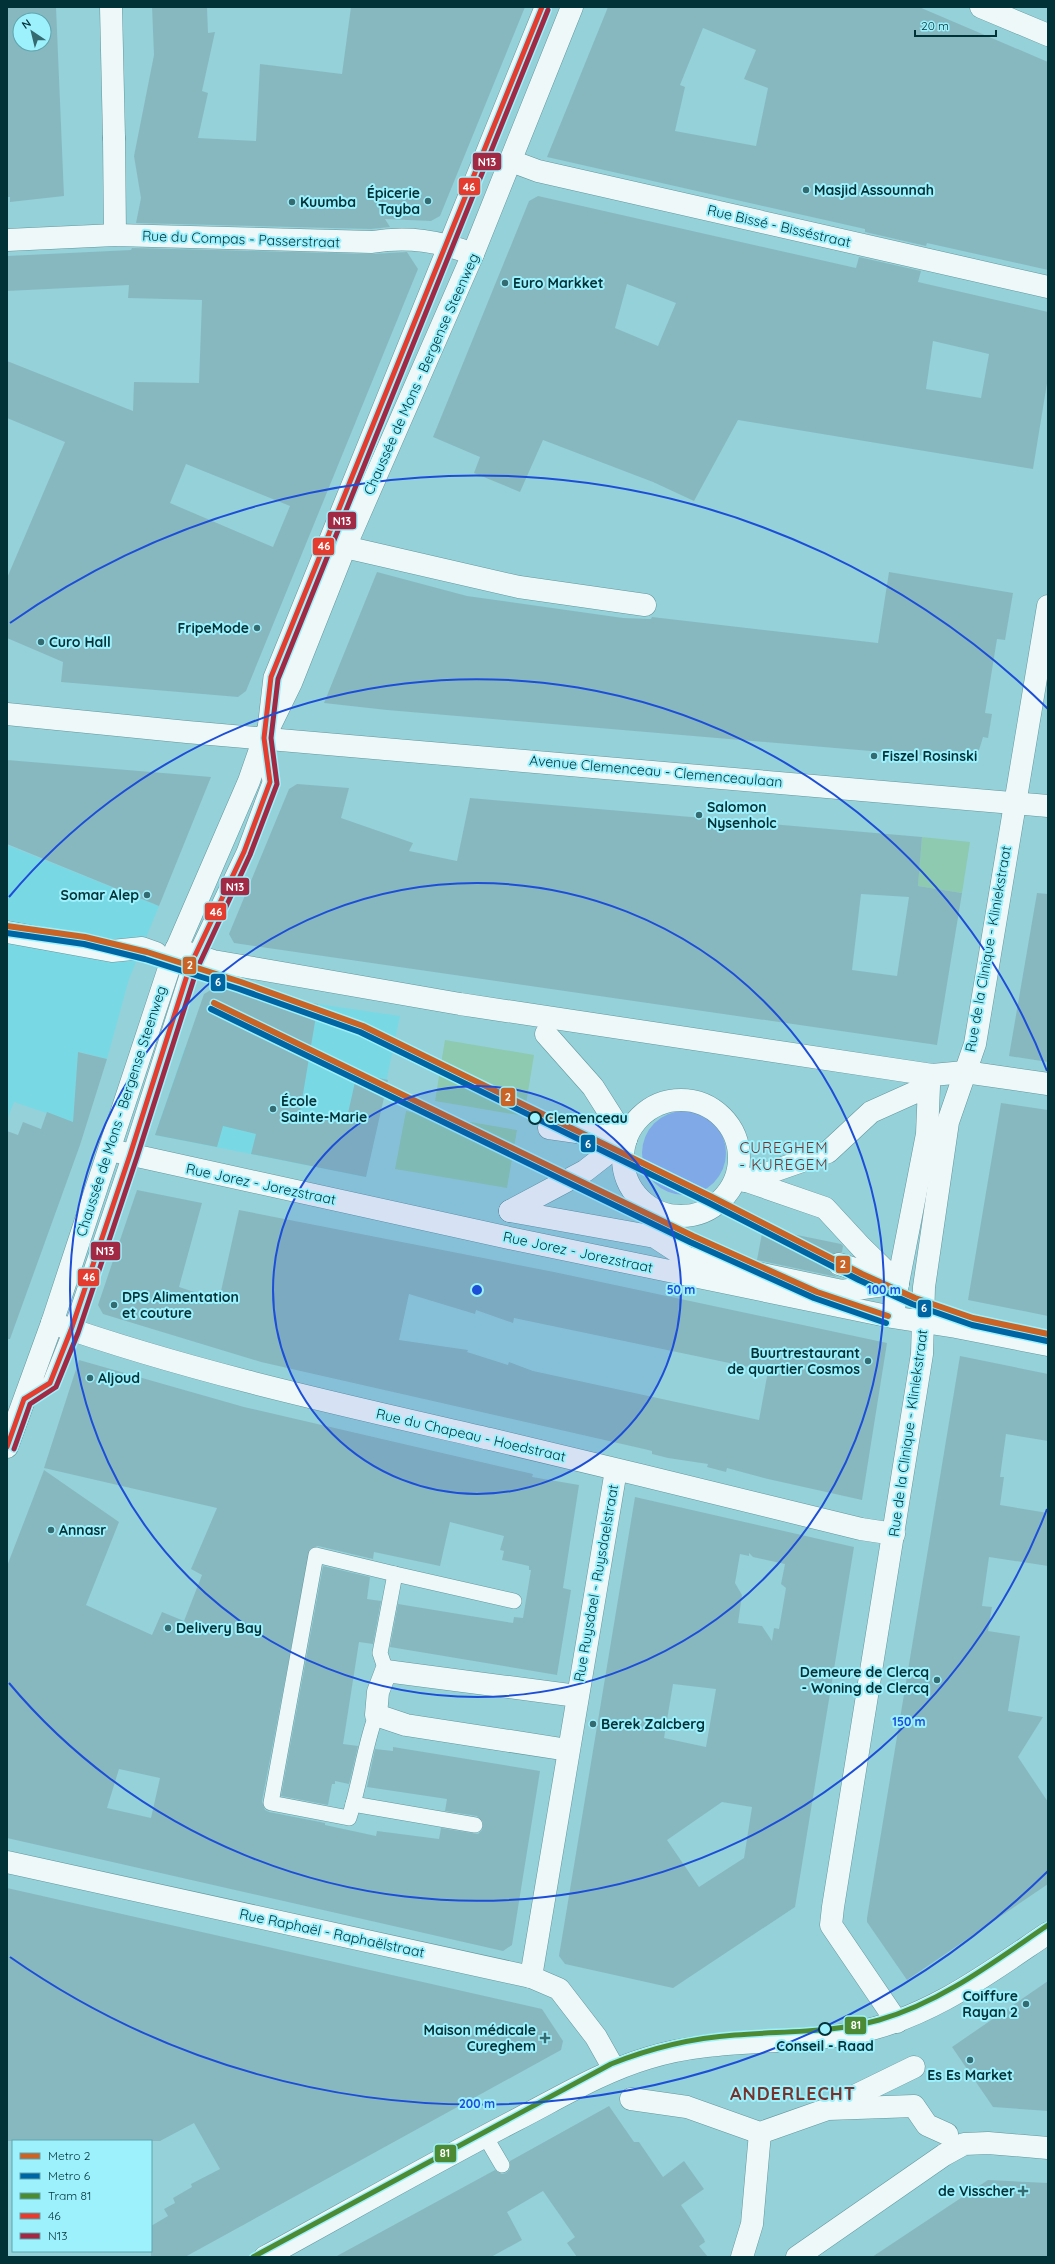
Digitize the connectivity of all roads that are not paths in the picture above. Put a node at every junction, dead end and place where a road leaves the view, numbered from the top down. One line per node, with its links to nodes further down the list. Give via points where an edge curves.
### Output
1 (111, 7): 7 (street)
2 (542, 7): 9 (lane, Chaussée de Mons - Bergense Steenweg)
3 (572, 7): 6 (street, Chaussée de Mons - Bergense Steenweg)
4 (981, 7): 5 (street)
5 (1048, 35)
6 (511, 161): 10 (street, Chaussée de Mons - Bergense Steenweg); 11 (street, Rue Bissé - Bisséstraat, via 538,171)
7 (115, 235): 8 (street, Rue du Compas - Passerstraat); 9 (street, Rue du Compas - Passerstraat, via 372,242 391,239)
8 (7, 240)
9 (446, 244): 10 (street, Rue du Compas - Passerstraat); 16 (lane, Chaussée de Mons - Bergense Steenweg, via 271,677)
10 (473, 254): 12 (street, Chaussée de Mons - Bergense Steenweg)
11 (1048, 287)
12 (345, 547): 13 (street, via 519,587); 16 (street, Chaussée de Mons - Bergense Steenweg, via 291,683)
13 (645, 605)
14 (1048, 606): 17 (street, Rue de la Clinique - Kliniekstraat)
15 (7, 714): 16 (street, Avenue Clemenceau - Clemenceaulaan)
16 (264, 738): 17 (street, Avenue Clemenceau - Clemenceaulaan); 20 (street, Chaussée de Mons - Bergense Steenweg, via 249,781)
17 (1014, 803): 18 (street, Avenue Clemenceau - Clemenceaulaan); 22 (street, Rue de la Clinique - Kliniekstraat, via 975,1044)
18 (1048, 806)
19 (7, 932): 20 (street, via 112,951 142,948)
20 (176, 953): 22 (street, via 475,1007 932,1075); 26 (street, Chaussée de Mons - Bergense Steenweg, via 130,1079); 27 (lane, Chaussée de Mons - Bergense Steenweg)
21 (546, 1034): 25 (street, via 593,1087)
22 (965, 1072): 23 (street); 33 (street, Rue de la Clinique - Kliniekstraat, via 948,1122 924,1287)
23 (1048, 1084)
24 (549, 1128): 25 (street)
25 (626, 1139): 28 (street, via 638,1118 650,1108 680,1099 696,1101 724,1118 733,1130 738,1145); 29 (street, via 622,1163 626,1178 633,1192 644,1204); 30 (street, via 585,1171 510,1211)
26 (110, 1150): 27 (street, Rue Jorez - Jorezstraat); 34 (street, Chaussée de Mons - Bergense Steenweg)
27 (130, 1155): 33 (street, Rue Jorez - Jorezstraat, via 514,1239 892,1317); 34 (lane, Chaussée de Mons - Bergense Steenweg)
28 (740, 1179): 29 (street, via 718,1203 705,1212 690,1216 674,1216); 31 (street, via 826,1208 860,1247); 31 (street, via 828,1152 871,1112 930,1086 927,1134)
29 (660, 1212): 30 (street)
30 (655, 1237): 31 (street, via 687,1258 842,1291)
31 (904, 1284): 32 (street)
32 (894, 1309)
33 (924, 1321): 35 (street, Rue Jorez - Jorezstraat); 38 (street, Rue de la Clinique - Kliniekstraat, via 922,1354)
34 (61, 1326): 36 (street, Chaussée de Mons - Bergense Steenweg, via 24,1399); 37 (street, Rue du Chapeau - Hoedstraat, via 299,1396)
35 (1048, 1345)
36 (7, 1447)
37 (616, 1470): 38 (street, Rue du Chapeau - Hoedstraat, via 861,1529); 42 (street, Rue Ruysdael - Ruysdaelstraat)
38 (894, 1534): 50 (street, Rue de la Clinique - Kliniekstraat, via 831,1925)
39 (395, 1574): 40 (lane); 41 (lane, via 380,1653); 45 (lane, via 316,1555 271,1803 349,1818)
40 (514, 1601)
41 (386, 1671): 42 (street, Rue Ruysdael - Ruysdaelstraat); 43 (street, via 378,1692)
42 (577, 1696): 44 (street, Rue Ruysdael - Ruysdaelstraat)
43 (376, 1715): 44 (street, via 406,1725); 45 (lane, via 368,1736)
44 (568, 1750): 49 (street, Rue Ruysdael - Ruysdaelstraat)
45 (353, 1804): 46 (lane)
46 (475, 1825)
47 (7, 1862): 49 (street, Rue Raphaël - Raphaëlstraat)
48 (1048, 1933): 50 (street, via 957,1994)
49 (531, 1977): 52 (street, Rue Raphaël - Raphaëlstraat, via 559,1988 596,2037)
50 (897, 2022): 52 (street, via 836,2036 683,2050 650,2057)
51 (914, 2067): 54 (street)
52 (614, 2069): 57 (street)
53 (631, 2099): 55 (street, via 687,2107)
54 (828, 2109): 55 (street); 56 (street, via 914,2106 927,2125)
55 (760, 2132): 60 (street)
56 (947, 2134)
57 (485, 2136): 59 (lane); 62 (street)
58 (1048, 2148): 64 (street, via 988,2143 964,2144 944,2155)
59 (502, 2165)
60 (752, 2224): 61 (street); 63 (street)
61 (764, 2242)
62 (265, 2257)
63 (742, 2257)
64 (797, 2257)

